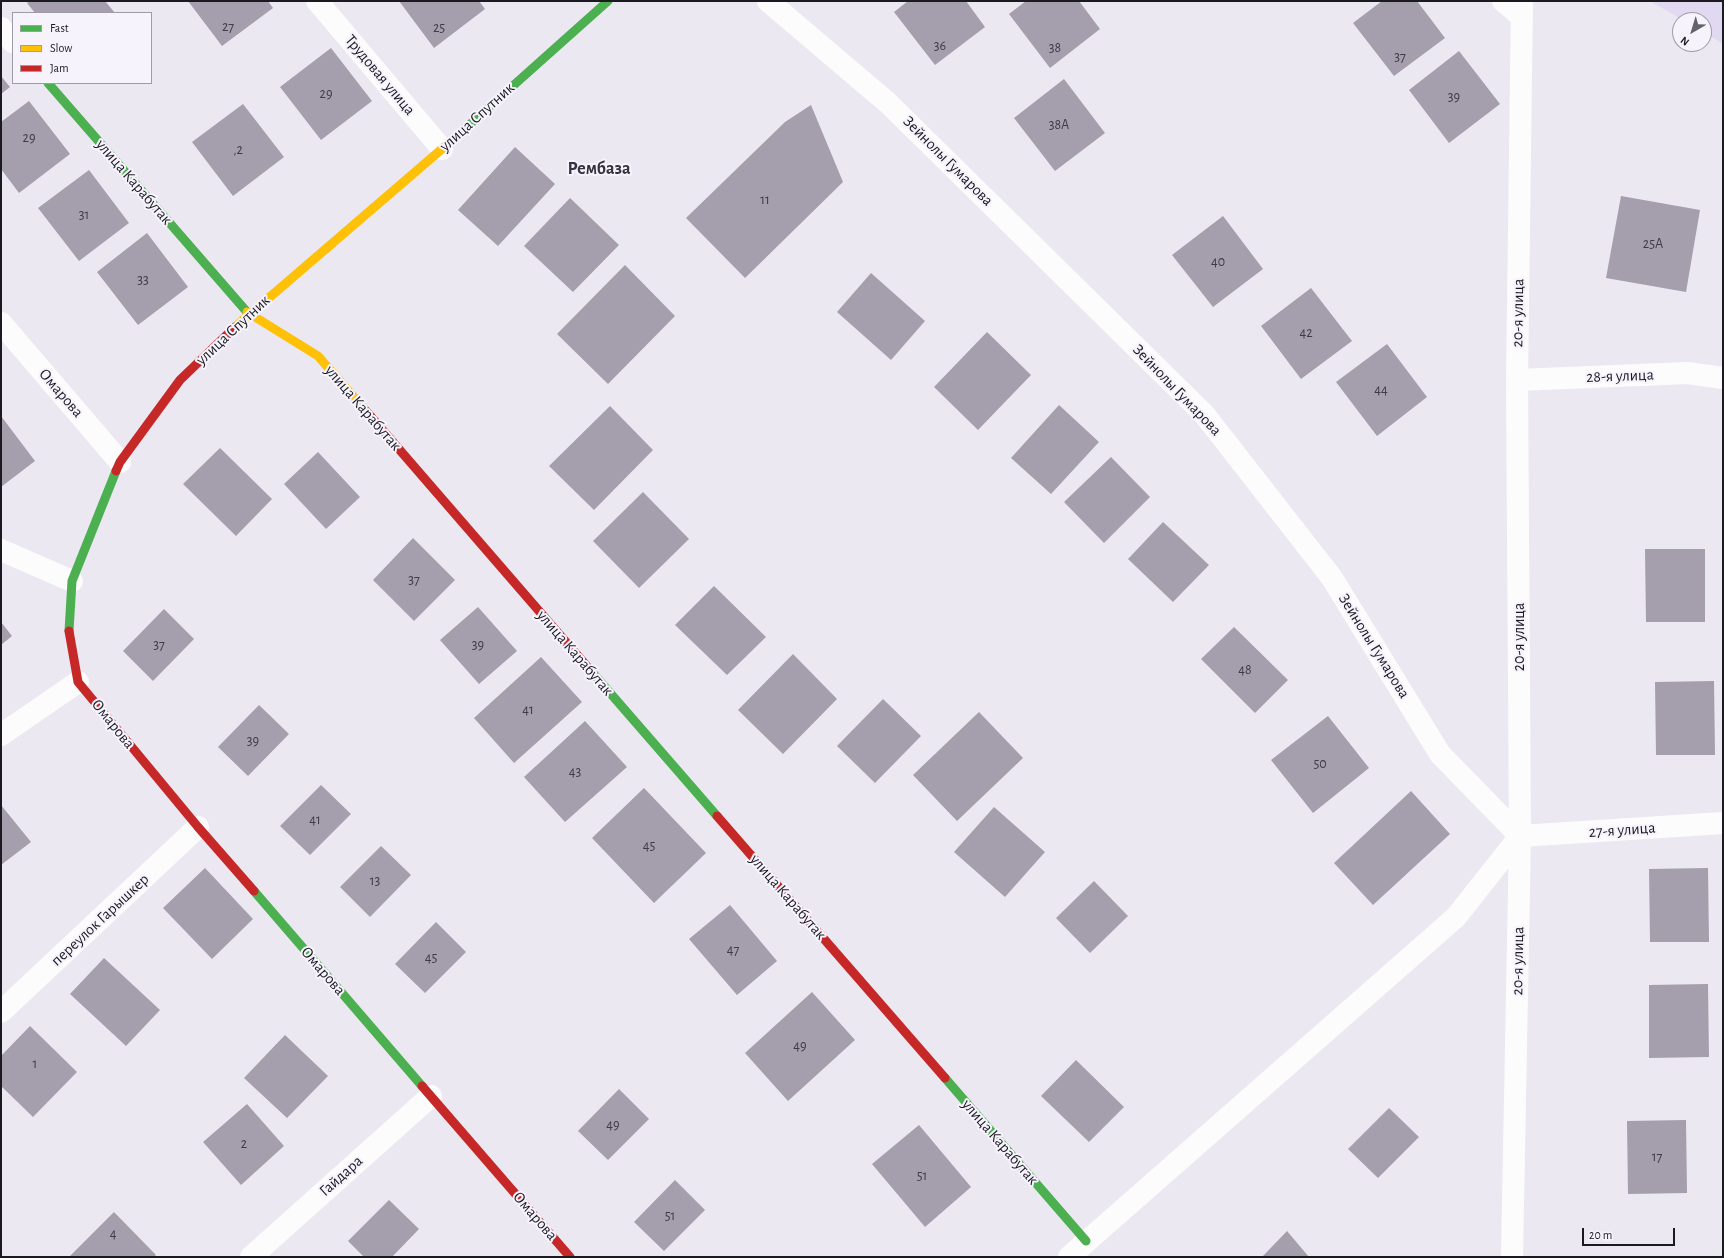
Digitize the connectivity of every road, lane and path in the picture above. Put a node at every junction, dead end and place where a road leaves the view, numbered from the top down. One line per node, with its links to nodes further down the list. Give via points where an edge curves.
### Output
1 (317, 1): 9 (street, Трудовая улица)
2 (608, 1): 9 (street, улица Спутник)
3 (768, 1): 21 (street, Зейнолы Гумарова, via 888,103 1204,414 1332,578 1440,754)
4 (1502, 1): 5 (street)
5 (1522, 9): 13 (street, 20-я улица)
6 (1, 28): 7 (street)
7 (12, 41)
8 (49, 84): 10 (street, улица Карабутак)
9 (442, 149): 10 (street, улица Спутник)
10 (249, 314): 14 (street, улица Спутник, via 180,380); 24 (street, улица Карабутак, via 318,356)
11 (1, 323): 14 (street, Омарова)
12 (1723, 378): 13 (street, 28-я улица, via 1688,373)
13 (1517, 380): 21 (street, 20-я улица)
14 (120, 462): 16 (street, улица Спутник)
15 (1, 550): 16 (street)
16 (72, 581): 17 (street, улица Спутник, via 69,631)
17 (78, 682): 18 (street); 20 (street, Омарова)
18 (1, 735)
19 (1723, 823): 21 (street, 27-я улица)
20 (198, 828): 22 (street, переулок Гарышкер); 23 (street, Омарова)
21 (1520, 836): 24 (street, via 1456,917); 28 (street, 20-я улица)
22 (1, 1012)
23 (431, 1096): 25 (street, Гайдара); 26 (street, Омарова)
24 (1086, 1241): 27 (street)
25 (251, 1257)
26 (570, 1257)
27 (1069, 1257)
28 (1512, 1257)

